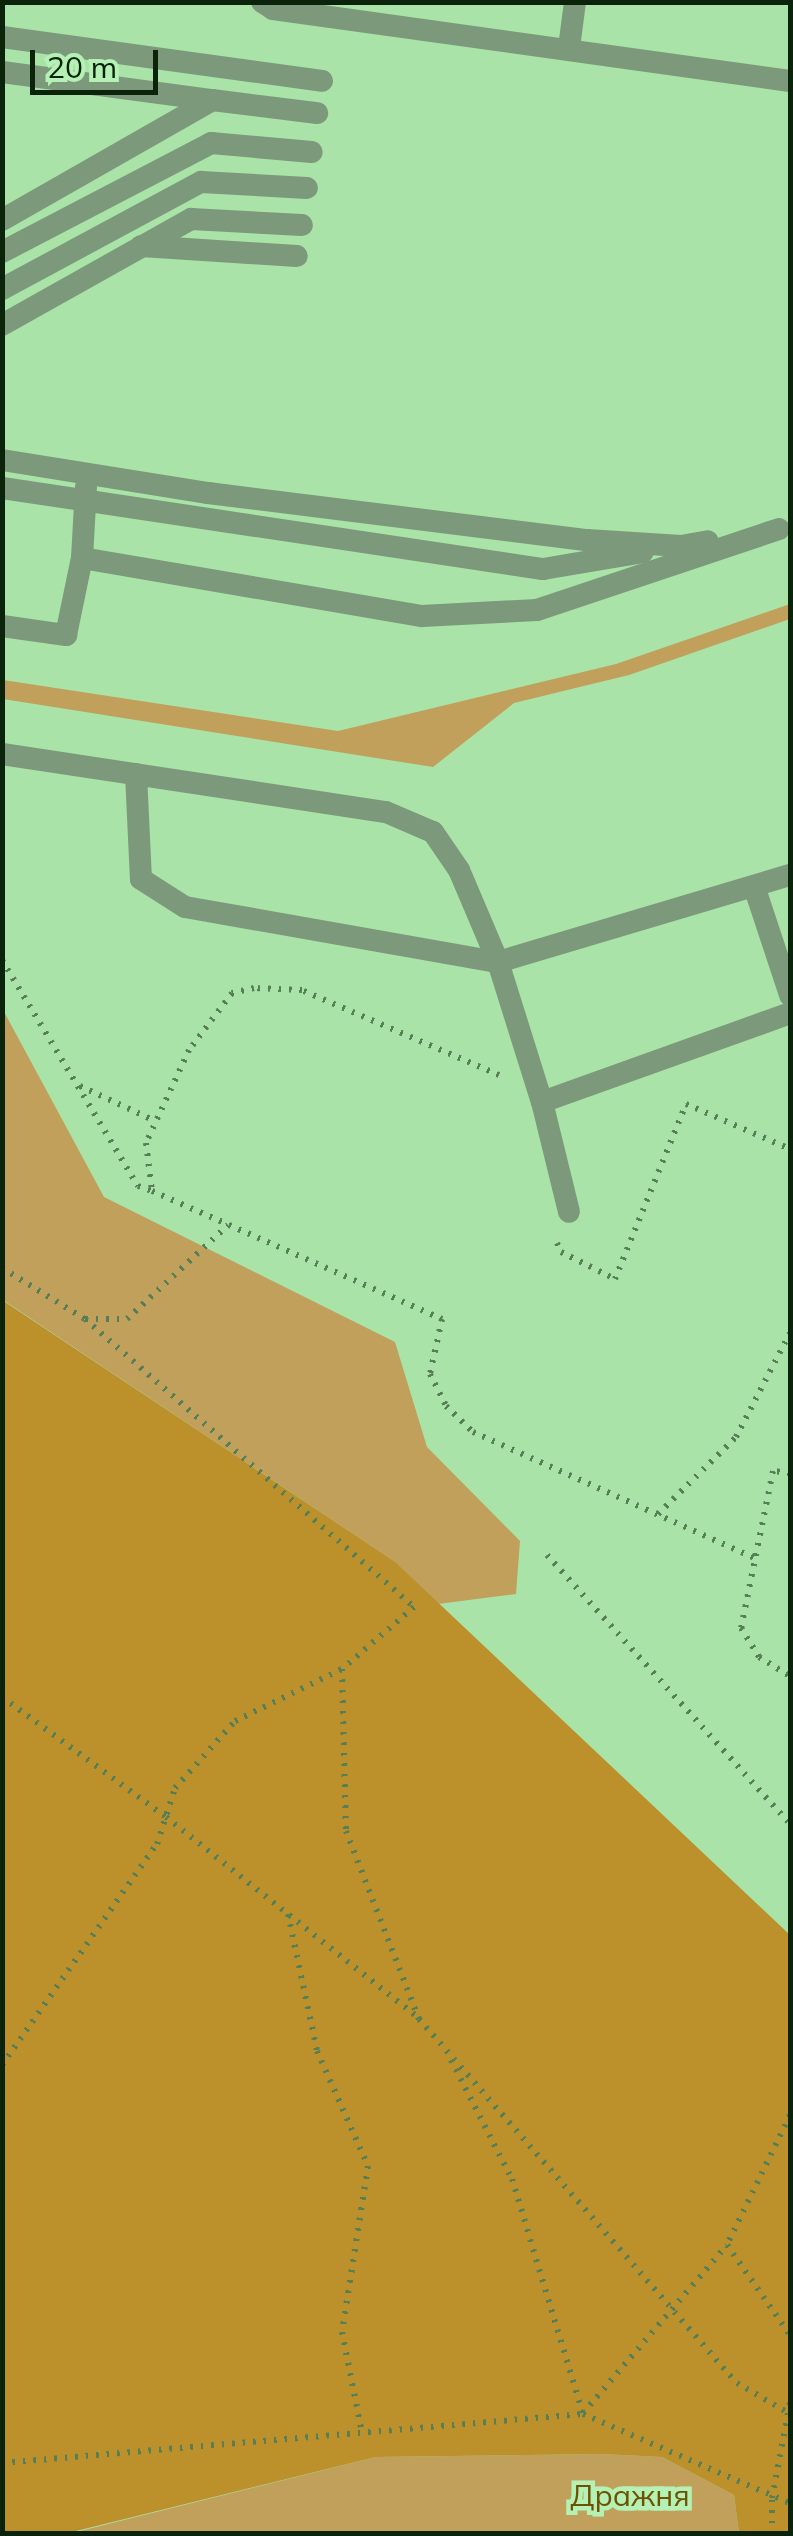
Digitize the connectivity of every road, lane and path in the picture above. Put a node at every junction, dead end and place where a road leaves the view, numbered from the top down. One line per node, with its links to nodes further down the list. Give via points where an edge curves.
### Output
1 (262, 2): 4 (lane, via 273,9)
2 (575, 2): 4 (lane)
3 (2, 37): 6 (lane)
4 (569, 48): 7 (lane)
5 (2, 72): 8 (lane)
6 (322, 81)
7 (790, 81)
8 (212, 100): 9 (lane); 12 (lane)
9 (317, 113)
10 (312, 152): 15 (lane, via 211,143)
11 (306, 188): 17 (lane, via 201,182)
12 (2, 220)
13 (302, 226): 14 (lane, via 191,219)
14 (141, 246): 16 (lane); 18 (lane)
15 (2, 252)
16 (298, 256)
17 (2, 289)
18 (2, 324)
19 (2, 460): 20 (lane)
20 (87, 474): 22 (lane); 24 (lane)
21 (2, 488): 22 (lane)
22 (86, 500): 24 (lane, via 543,569); 25 (lane)
23 (785, 528): 24 (lane); 25 (lane, via 537,610 422,616)
24 (682, 546)
25 (82, 558): 26 (lane, via 66,634)
26 (2, 626)
27 (2, 754): 28 (lane)
28 (136, 774): 32 (lane, via 386,812 433,832 459,870); 32 (lane, via 141,879 185,907)
29 (790, 876): 30 (lane)
30 (755, 889): 32 (lane); 33 (lane)
31 (2, 960): 35 (path)
32 (498, 962): 37 (lane)
33 (790, 995)
34 (790, 1013): 37 (lane)
35 (77, 1084): 38 (path); 40 (path, via 138,1186)
36 (506, 1093): 38 (path, via 500,1076 302,990 254,988 232,993 188,1050)
37 (542, 1102): 41 (lane)
38 (156, 1122): 40 (path, via 146,1143)
39 (790, 1148): 43 (path, via 686,1104 615,1279 561,1252)
40 (152, 1192): 42 (path)
41 (569, 1212)
42 (228, 1225): 45 (path, via 127,1320); 48 (path, via 442,1319 430,1374 446,1406 473,1432)
43 (554, 1234)
44 (2, 1268): 45 (path)
45 (85, 1319): 51 (path, via 414,1606)
46 (790, 1333): 48 (path, via 736,1436)
47 (790, 1474): 50 (path, via 774,1471)
48 (658, 1514): 50 (path)
49 (547, 1555): 55 (path)
50 (755, 1558): 52 (path, via 741,1628 760,1657)
51 (342, 1669): 54 (path, via 235,1721 175,1788); 57 (path, via 346,1831)
52 (790, 1676)
53 (2, 1698): 54 (path)
54 (166, 1817): 56 (path); 59 (path, via 157,1844)
55 (790, 1824)
56 (288, 1914): 57 (path); 67 (path, via 317,2051 368,2166 342,2332)
57 (419, 2018): 58 (path)
58 (446, 2050): 62 (path); 65 (path, via 512,2178)
59 (2, 2065)
60 (790, 2116): 61 (path)
61 (726, 2246): 62 (path); 63 (path)
62 (672, 2309): 65 (path); 66 (path, via 737,2383)
63 (790, 2335)
64 (790, 2403): 66 (path)
65 (582, 2414): 67 (path); 69 (path)
66 (789, 2414): 69 (path)
67 (362, 2432): 68 (path)
68 (2, 2463)
69 (772, 2498): 70 (path); 71 (path)
70 (790, 2502)
71 (772, 2534)

